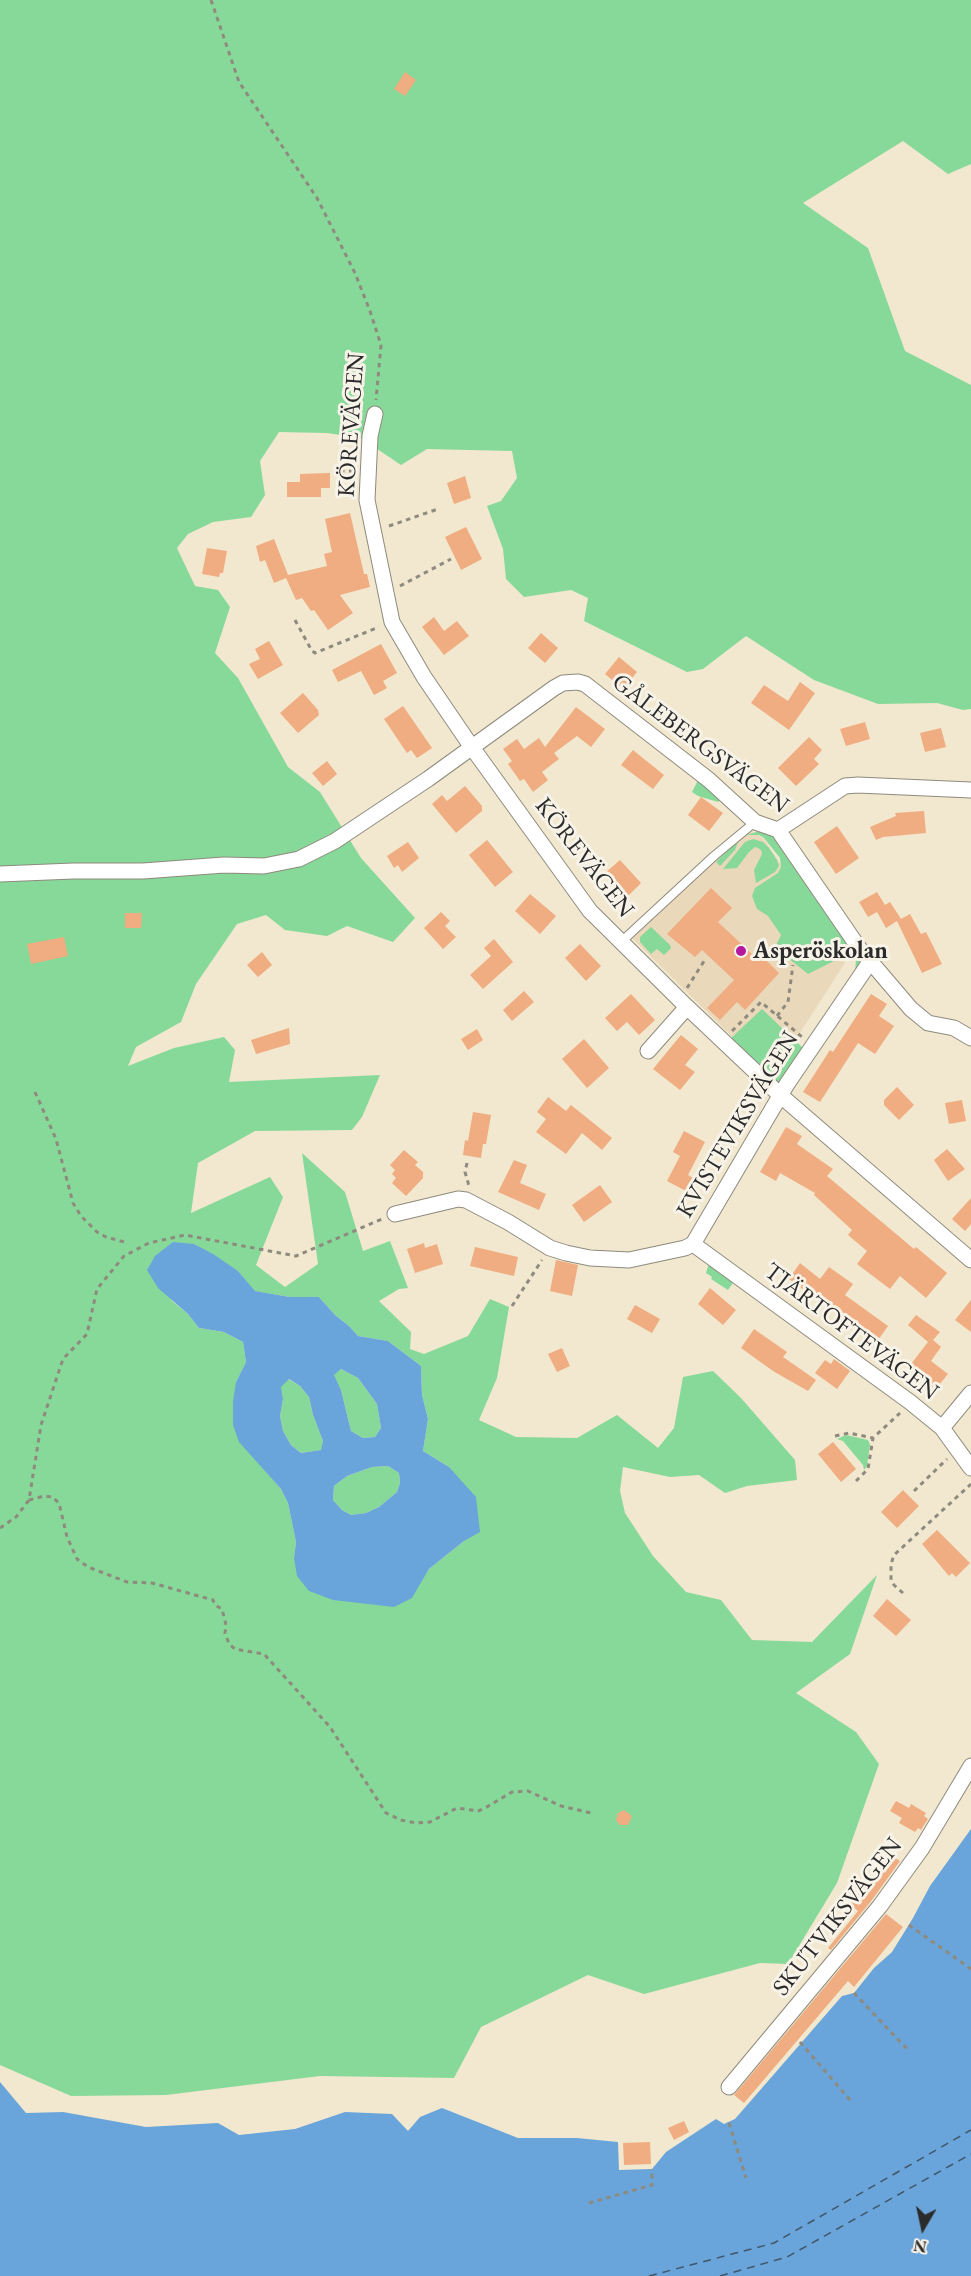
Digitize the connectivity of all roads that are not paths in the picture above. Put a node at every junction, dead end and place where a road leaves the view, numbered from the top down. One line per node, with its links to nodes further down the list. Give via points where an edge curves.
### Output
1 (375, 414): 2 (street, KÖREVÄGEN, via 370,436 368,500 392,622)
2 (471, 746): 4 (street, GÅLEBERGSVÄGEN, via 554,688 578,682 699,773); 6 (street, via 334,842 299,860 264,866); 7 (street, KÖREVÄGEN, via 590,911)
3 (971, 790): 5 (street, via 845,786)
4 (756, 822): 5 (street, GÅLEBERGSVÄGEN); 7 (lane)
5 (778, 830): 8 (street, GÅLEBERGSVÄGEN)
6 (0, 874)
7 (621, 942): 9 (street, KÖREVÄGEN)
8 (870, 962): 10 (street, GÅLEBERGSVÄGEN, via 928,1023 954,1028); 12 (street, KVISTEVIKSVÄGEN)
9 (683, 1003): 11 (street); 12 (street, KÖREVÄGEN)
10 (971, 1038)
11 (648, 1051)
12 (780, 1095): 14 (street, KVISTEVIKSVÄGEN); 15 (street, KÖREVÄGEN)
13 (395, 1214): 14 (street, KVISTEVIKSVÄGEN, via 466,1200 550,1248 590,1258 629,1260)
14 (693, 1244): 17 (street, TJÄRTOFTEVÄGEN)
15 (971, 1260)
16 (971, 1393): 17 (street)
17 (942, 1428): 18 (street, TJÄRTOFTEVÄGEN)
18 (971, 1468)
19 (971, 1766): 20 (street, SKUTVIKSVÄGEN, via 922,1848 879,1906)
20 (729, 2086)

